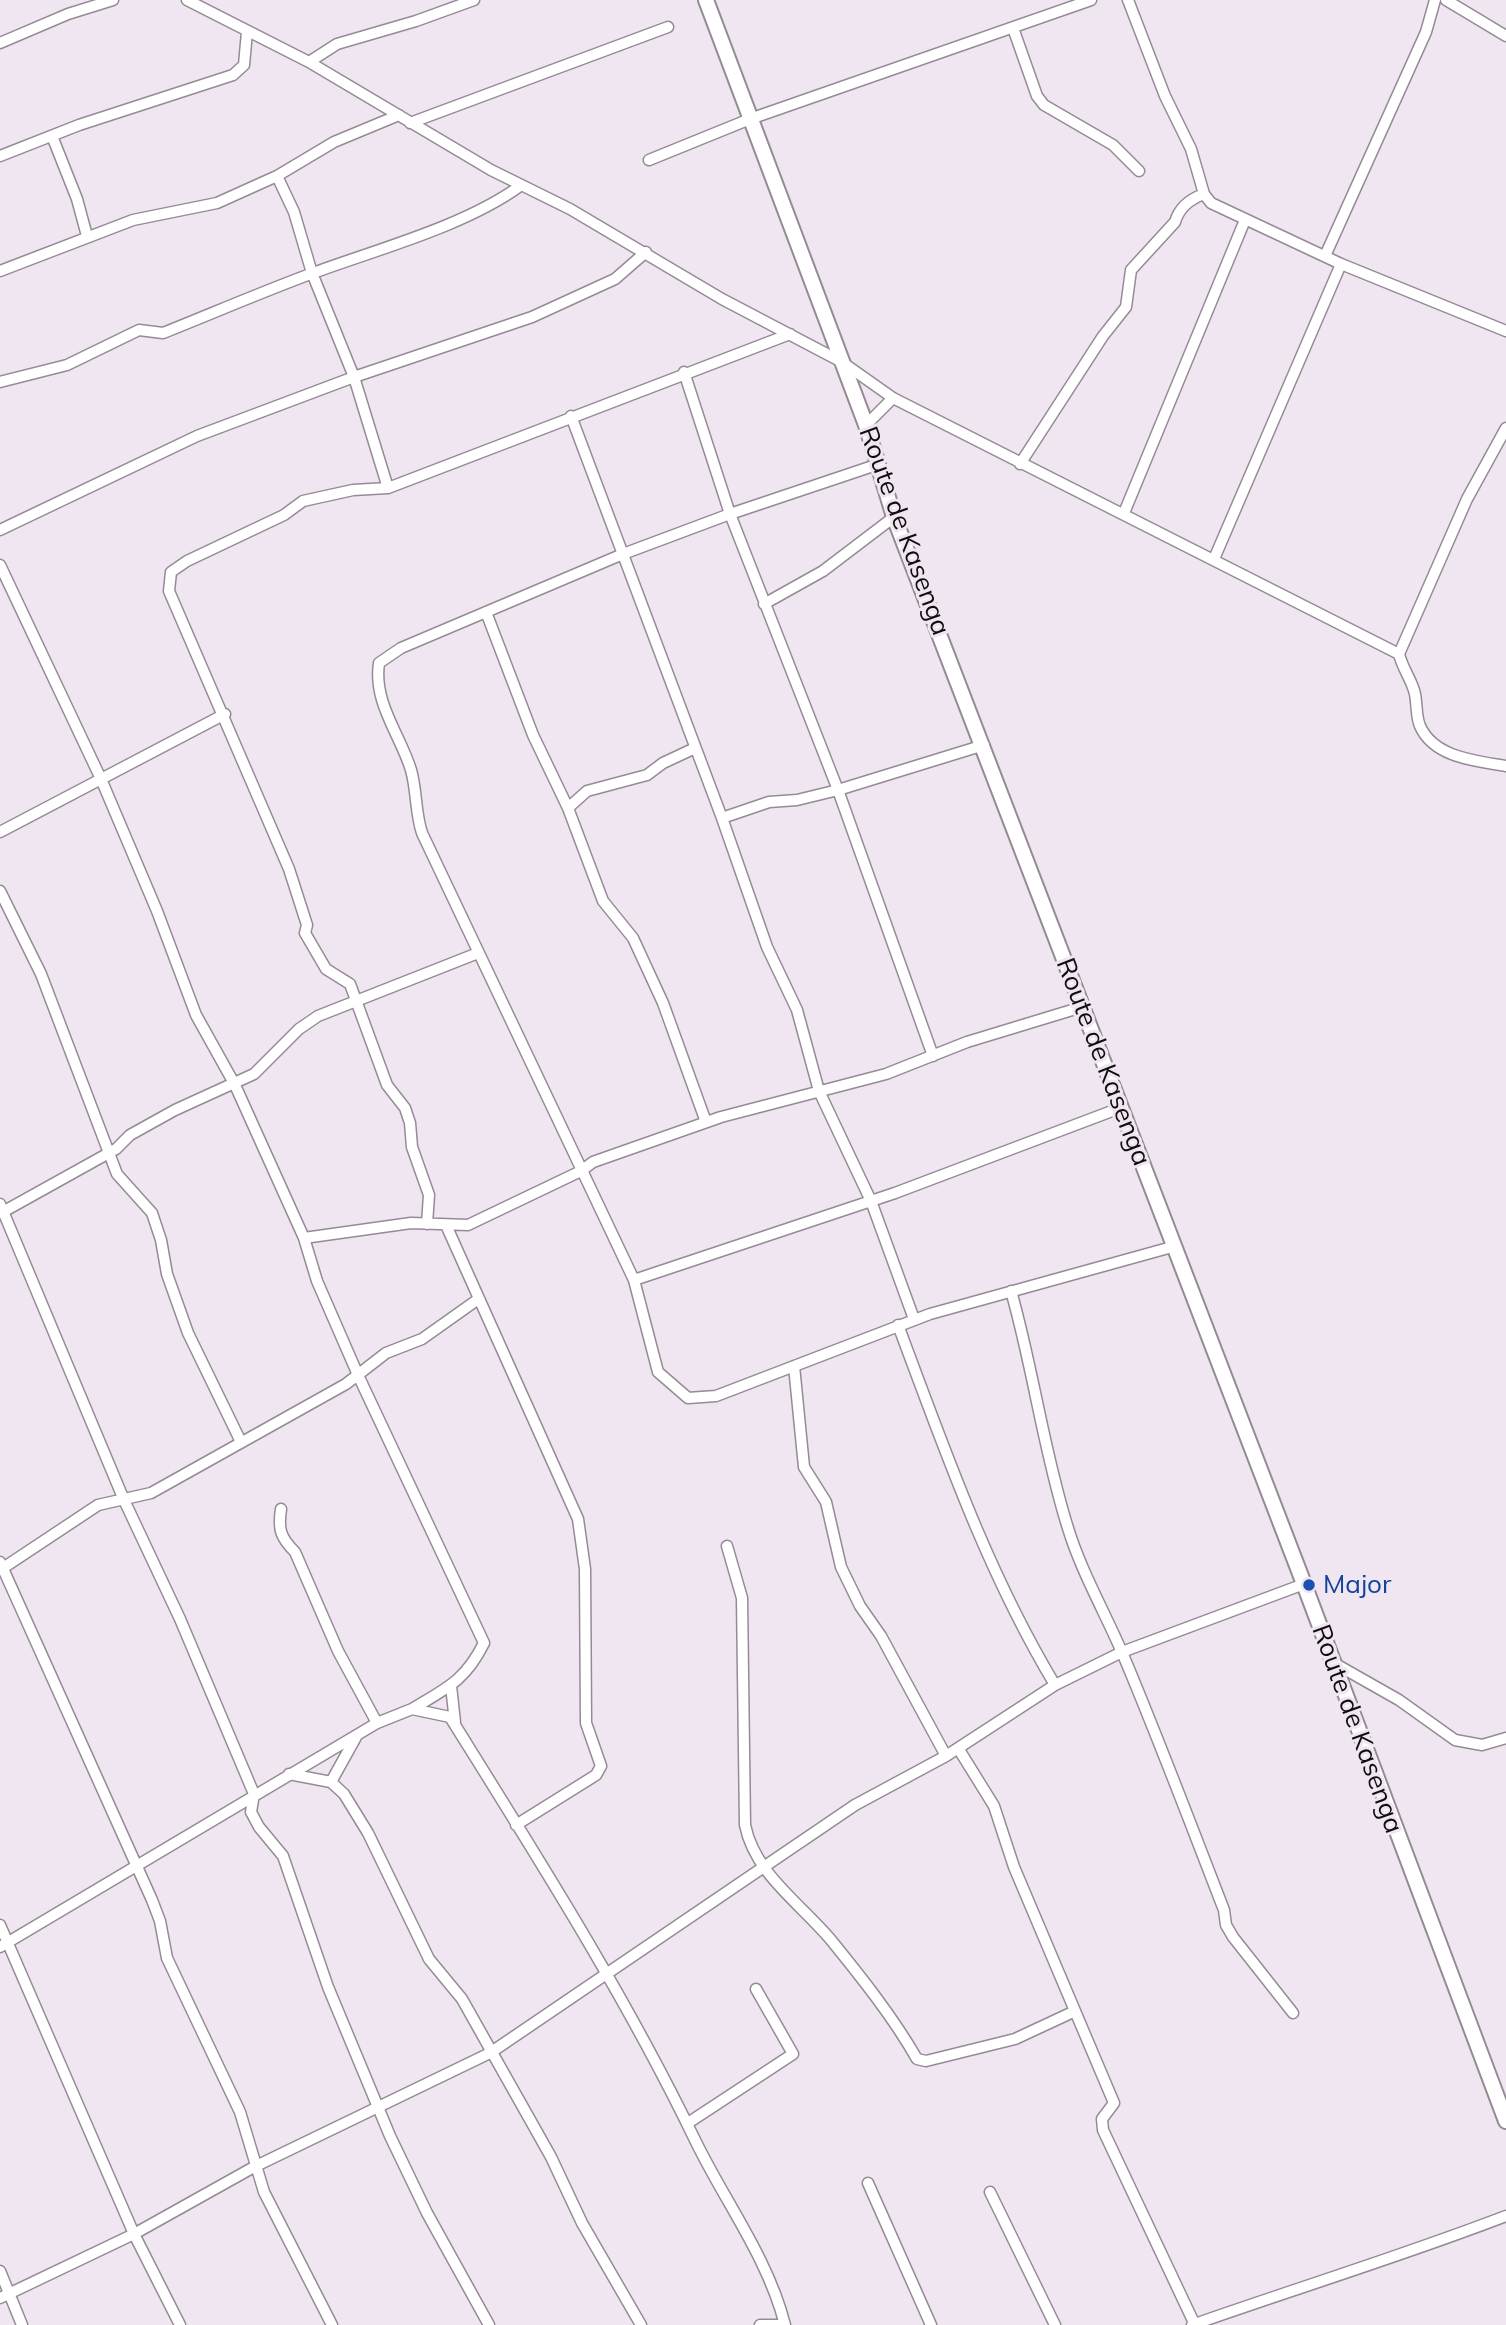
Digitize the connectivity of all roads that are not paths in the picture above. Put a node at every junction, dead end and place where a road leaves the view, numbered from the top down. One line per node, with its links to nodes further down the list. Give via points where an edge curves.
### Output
1 (113, 0): 16 (street)
2 (187, 0): 11 (street)
3 (213, 0): 11 (street)
4 (474, 0): 17 (street, via 337,44)
5 (706, 0): 19 (highway, Route de Kasenga)
6 (1091, 0): 13 (street)
7 (1128, 0): 27 (street, via 1191,149)
8 (1435, 0): 31 (street, via 1426,32)
9 (1446, 0): 10 (street)
10 (1461, 5): 15 (street)
11 (212, 14): 14 (street)
12 (668, 27): 20 (street)
13 (1013, 28): 19 (street); 24 (street, via 1044,105 1113,145)
14 (247, 32): 17 (street); 21 (street, via 244,65 233,75)
15 (1506, 36)
16 (0, 43)
17 (309, 62): 18 (street)
18 (399, 114): 20 (street); 25 (street, via 334,142)
19 (750, 119): 23 (street); 37 (highway, Route de Kasenga)
20 (410, 123): 26 (street)
21 (52, 136): 22 (street); 29 (street)
22 (0, 156)
23 (649, 160)
24 (1139, 171)
25 (277, 176): 29 (street, via 217,202 132,220); 34 (street, via 294,212)
26 (520, 186): 30 (street); 34 (street, via 439,226)
27 (1203, 194): 28 (street); 46 (street, via 1191,199 1137,261 1129,279 1126,307)
28 (1245, 220): 31 (street); 48 (street)
29 (88, 236): 33 (street)
30 (646, 252): 36 (street); 39 (street, via 615,279 532,317)
31 (1325, 256): 32 (street)
32 (1341, 264): 35 (street); 53 (street)
33 (0, 271)
34 (312, 273): 39 (street); 40 (street, via 163,333 139,330 67,365)
35 (1506, 331)
36 (790, 334): 37 (street); 38 (street)
37 (842, 362): 41 (street); 43 (highway, Route de Kasenga)
38 (684, 372): 42 (street); 49 (street)
39 (354, 377): 47 (street); 51 (street, via 145,457)
40 (0, 382)
41 (893, 398): 43 (street); 46 (street)
42 (571, 416): 47 (street); 52 (street)
43 (866, 425): 45 (highway, Route de Kasenga)
44 (1506, 428): 57 (street, via 1467,499)
45 (879, 464): 49 (street); 50 (highway, Route de Kasenga)
46 (1020, 464): 48 (street)
47 (388, 488): 58 (street, via 303,501 171,572 169,591)
48 (1124, 513): 53 (street)
49 (730, 514): 52 (street); 55 (street)
50 (894, 517): 55 (street, via 822,571); 59 (highway, Route de Kasenga)
51 (0, 530)
52 (623, 554): 56 (street); 60 (street)
53 (1214, 559): 57 (street)
54 (0, 565): 62 (street)
55 (764, 604): 63 (street)
56 (485, 612): 64 (street, via 533,735); 68 (street, via 401,648 379,663 376,680 393,733 411,769 415,814 422,834)
57 (1399, 654): 61 (street, via 1425,735 1448,752)
58 (225, 714): 62 (street); 69 (street, via 289,869 307,925 305,933 326,969 350,984)
59 (984, 746): 63 (street); 70 (highway, Route de Kasenga)
60 (693, 749): 64 (street, via 648,775 587,791); 65 (street)
61 (1506, 765)
62 (101, 779): 66 (street); 72 (street, via 196,1015)
63 (838, 790): 65 (street, via 769,802); 71 (street)
64 (568, 808): 75 (street, via 603,901 634,938 663,1003)
65 (722, 818): 73 (street, via 767,947 797,1010)
66 (0, 832)
67 (0, 891): 76 (street, via 41,974)
68 (478, 953): 69 (street); 77 (street)
69 (358, 998): 72 (street, via 299,1029 254,1074); 80 (street, via 362,1024 387,1084 410,1123 412,1147 429,1195)
70 (1082, 1007): 71 (street); 74 (highway, Route de Kasenga)
71 (933, 1056): 73 (street)
72 (235, 1085): 76 (street, via 175,1111); 82 (street)
73 (819, 1091): 75 (street); 78 (street)
74 (1120, 1108): 78 (street); 83 (highway, Route de Kasenga)
75 (706, 1122): 77 (street, via 593,1162)
76 (108, 1152): 79 (street); 91 (street, via 117,1174 152,1213 166,1274 188,1333)
77 (581, 1171): 81 (street, via 477,1222); 84 (street)
78 (871, 1201): 84 (street); 87 (street)
79 (1, 1209): 92 (street)
80 (427, 1224): 81 (street); 82 (street)
81 (446, 1226): 86 (street)
82 (304, 1238): 90 (street, via 317,1281)
83 (1172, 1247): 85 (street); 96 (highway, Route de Kasenga)
84 (634, 1280): 89 (street, via 658,1372 688,1398 716,1396)
85 (1012, 1292): 87 (street); 97 (street, via 1066,1524 1091,1591)
86 (477, 1300): 90 (street, via 422,1339 386,1353); 111 (street, via 578,1519 585,1569 586,1723 601,1766 596,1775)
87 (914, 1320): 88 (street)
88 (898, 1325): 89 (street); 99 (street, via 998,1579)
89 (794, 1366): 107 (street, via 804,1466 826,1502 841,1567)
90 (358, 1375): 91 (street); 100 (street, via 484,1643 471,1668)
91 (241, 1443): 92 (street, via 151,1493)
92 (124, 1500): 95 (street, via 98,1505); 110 (street, via 176,1608)
93 (281, 1509): 102 (street, via 278,1528 283,1540 295,1552 338,1651)
94 (727, 1546): 113 (street, via 741,1598 745,1825)
95 (2, 1565): 112 (street)
96 (1304, 1584): 97 (street); 98 (highway, Route de Kasenga)
97 (1122, 1653): 99 (street); 119 (street, via 1228,1929)
98 (1332, 1662): 105 (street, via 1464,1744 1482,1745); 122 (highway, Route de Kasenga)
99 (1055, 1685): 106 (street)
100 (451, 1686): 101 (street); 103 (street)
101 (412, 1709): 102 (street); 103 (street, via 450,1717)
102 (377, 1723): 104 (street)
103 (456, 1726): 111 (street)
104 (357, 1735): 108 (street); 109 (street)
105 (1506, 1738)
106 (958, 1748): 107 (street); 118 (street, via 993,1806)
107 (946, 1756): 113 (street, via 855,1805)
108 (289, 1774): 109 (street); 110 (street)
109 (331, 1782): 120 (street, via 368,1833 429,1959 462,1999)
110 (254, 1794): 112 (street); 121 (street, via 251,1812 283,1856 328,1987)
111 (516, 1825): 116 (street)
112 (135, 1865): 115 (street); 124 (street, via 160,1921 167,1958 240,2112)
113 (762, 1869): 116 (street); 118 (street, via 830,1939 917,2059 926,2061 1015,2039)
114 (0, 1925): 115 (street)
115 (4, 1945): 128 (street)
116 (607, 1975): 120 (street); 123 (street)
117 (756, 1989): 123 (street, via 793,2054)
118 (1073, 2012): 140 (street, via 1114,2103 1102,2119 1103,2130)
119 (1293, 2013)
120 (491, 2053): 121 (street); 135 (street)
121 (379, 2109): 124 (street); 134 (street, via 427,2213)
122 (1506, 2122)
123 (688, 2123): 137 (street, via 771,2280)
124 (254, 2167): 128 (street); 133 (street)
125 (868, 2183): 138 (street)
126 (990, 2192): 139 (street)
127 (1506, 2216): 140 (street)
128 (134, 2234): 130 (street); 132 (street)
129 (0, 2271): 130 (street)
130 (5, 2295): 131 (street)
131 (22, 2325)
132 (180, 2325)
133 (331, 2325)
134 (489, 2325)
135 (641, 2325)
136 (760, 2325): 137 (street)
137 (784, 2325)
138 (931, 2325)
139 (1055, 2325)
140 (1194, 2325)

